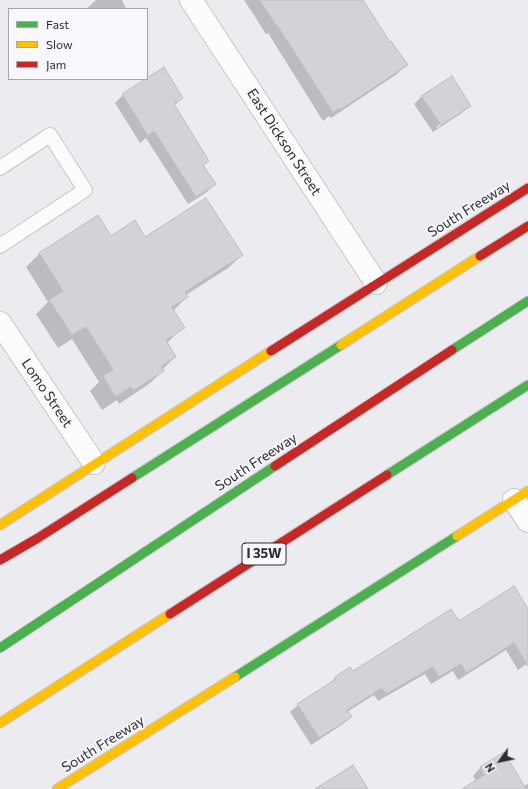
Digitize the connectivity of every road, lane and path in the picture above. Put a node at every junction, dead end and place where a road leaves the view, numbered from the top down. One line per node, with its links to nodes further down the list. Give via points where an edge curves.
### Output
1 (191, 0): 6 (street, East Dickson Street)
2 (0, 168): 5 (lane, via 50,135 85,190)
3 (528, 188): 6 (main road, South Freeway)
4 (528, 226): 14 (main road)
5 (0, 246)
6 (376, 283): 10 (main road, South Freeway)
7 (528, 301): 15 (main road, South Freeway)
8 (0, 322): 10 (street, Lomo Street)
9 (528, 386): 16 (main road, I 35W)
10 (94, 463): 13 (main road, South Freeway)
11 (521, 495): 12 (street); 17 (main road, South Freeway)
12 (528, 522)
13 (0, 525)
14 (0, 560)
15 (0, 648)
16 (0, 723)
17 (57, 789)

